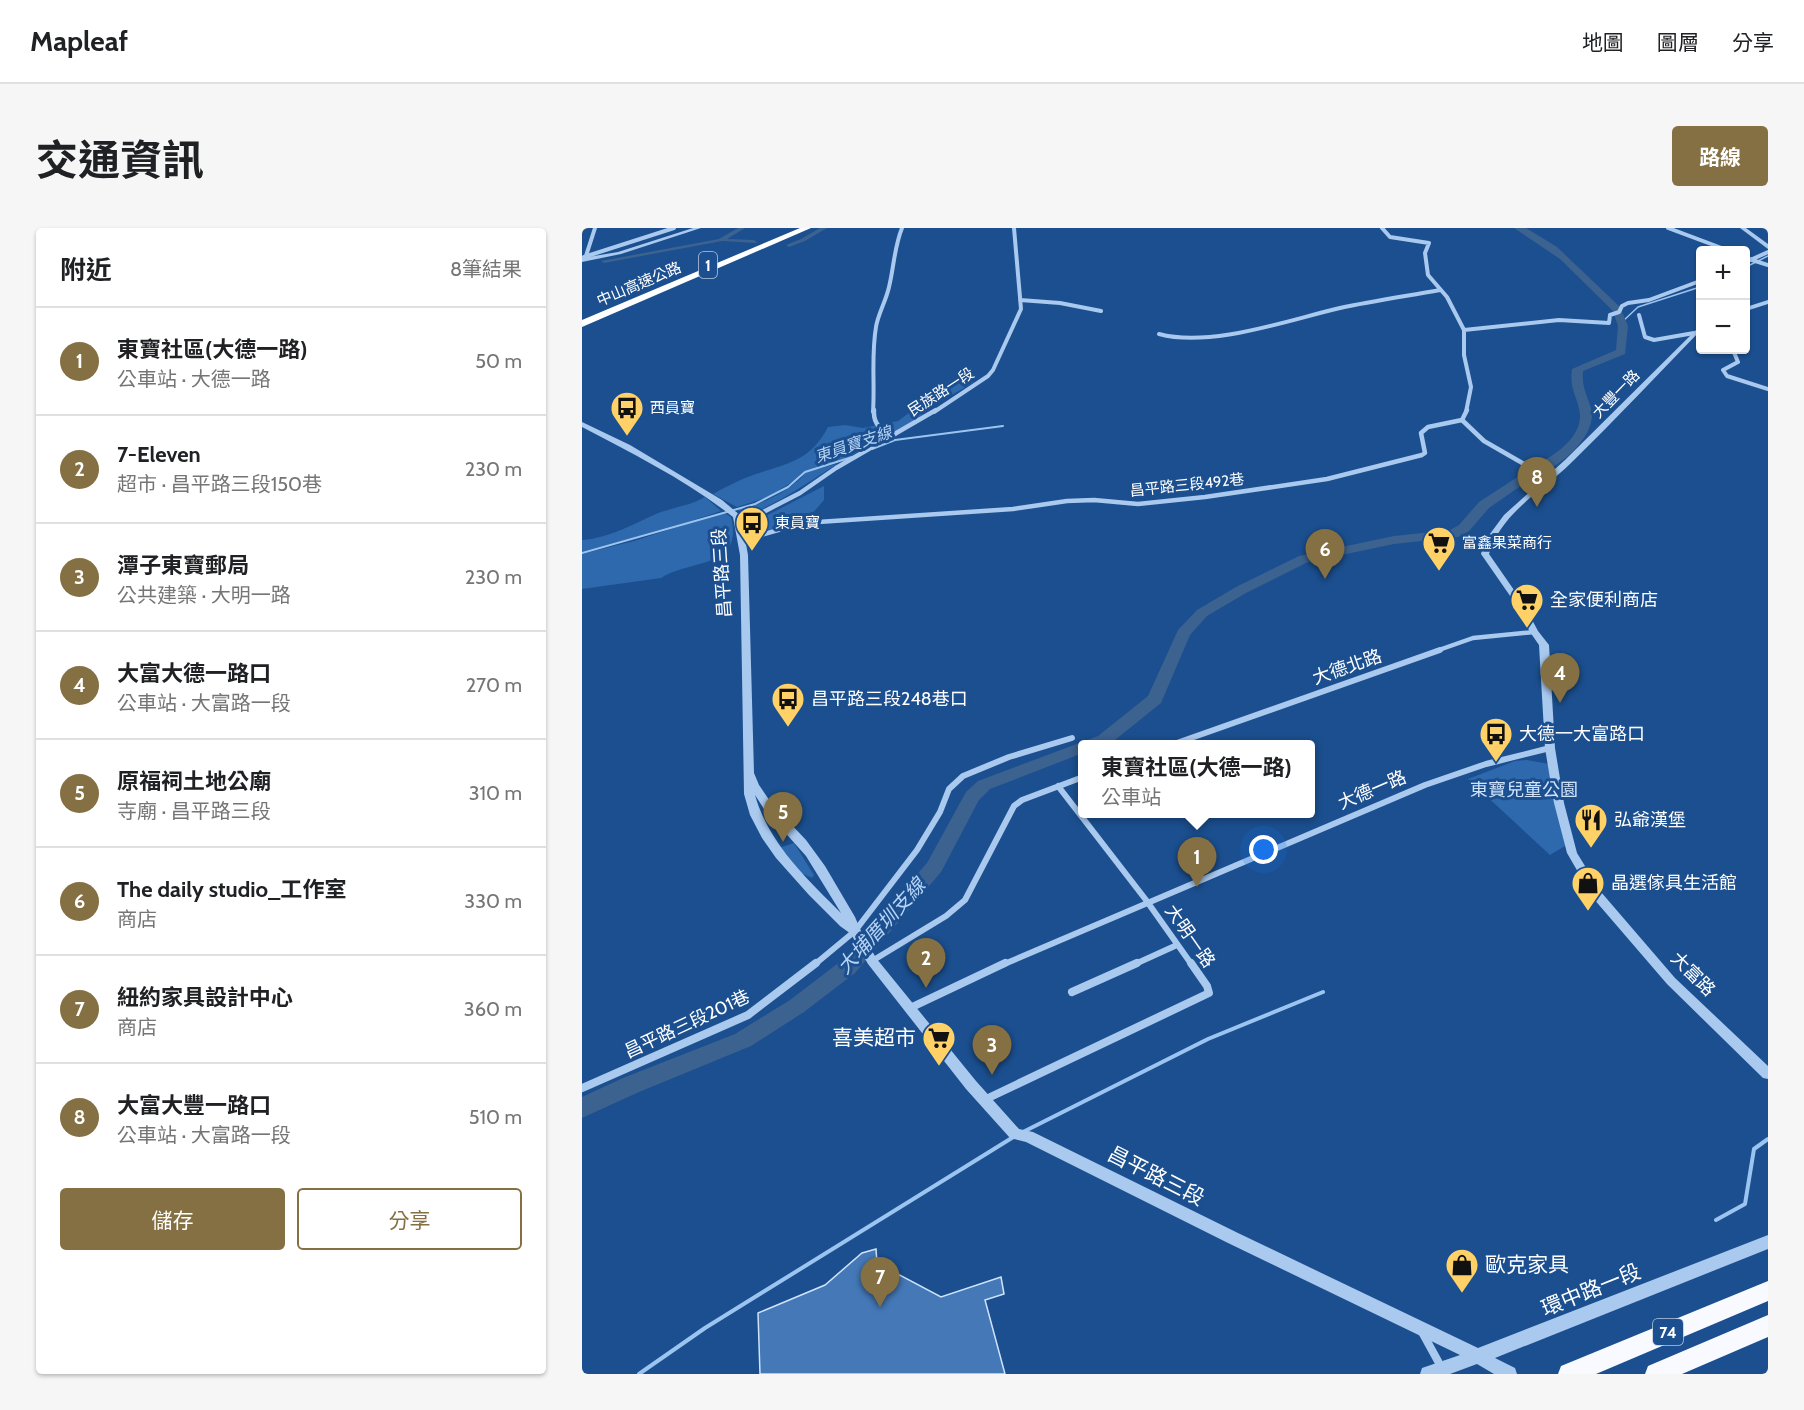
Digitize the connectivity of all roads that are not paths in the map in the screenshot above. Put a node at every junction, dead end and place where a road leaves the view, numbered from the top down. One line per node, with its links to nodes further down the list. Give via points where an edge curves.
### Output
1 (595, 228): 18 (street)
2 (674, 228): 18 (street)
3 (686, 228): 16 (street)
4 (698, 228): 16 (street)
5 (792, 228): 28 (highway, 中山高速公路 / 1)
6 (807, 228): 29 (highway, 中山高速公路 / 1)
7 (902, 228): 38 (street, via 896,243 893,274 876,325 872,361 873,420 879,428)
8 (1014, 228): 23 (street, 民族路一段)
9 (1382, 228): 22 (street, via 1394,238 1429,243 1425,262 1428,276)
10 (1668, 228): 14 (street)
11 (1743, 228): 15 (street)
12 (1753, 228): 13 (street)
13 (1768, 239)
14 (1716, 246)
15 (1768, 247)
16 (624, 250): 18 (street)
17 (1768, 252): 19 (street)
18 (583, 258)
19 (1750, 259): 20 (street)
20 (1768, 265)
21 (1696, 283): 30 (street, via 1649,300 1628,303 1610,315 1609,323 1559,320)
22 (1440, 290): 30 (street); 33 (street, via 1207,337 1166,338)
23 (1020, 300): 26 (street); 38 (street, 民族路一段, via 1014,327 988,376)
24 (1768, 302): 25 (street)
25 (1750, 308)
26 (1101, 311)
27 (1639, 315): 31 (street, via 1645,337 1654,340)
28 (582, 317)
29 (582, 324)
30 (1464, 330): 36 (street, via 1464,355 1471,387)
31 (1696, 330)
32 (1696, 331): 39 (street, 大豐一路)
33 (1159, 334)
34 (1735, 354): 35 (street, via 1738,362 1723,370 1727,376)
35 (1768, 389)
36 (1462, 420): 39 (street, via 1484,441); 41 (street, 昌平路三段492巷, via 1428,427 1421,433 1425,453 1422,455 1327,479 1138,504 1067,501 1012,509 818,522)
37 (582, 424): 40 (street, 昌平路三段, via 730,509)
38 (895, 434): 40 (street, 民族路一段, via 800,494)
39 (1550, 479): 42 (street, 大豐一路, via 1539,485 1496,529 1486,546 1487,559 1519,603)
40 (740, 524): 41 (street, 昌平路三段)
41 (743, 540): 46 (street, 昌平路三段)
42 (1534, 632): 44 (street, 大德北路, via 1473,638); 45 (street, 大富路, via 1544,645)
43 (1072, 738): 52 (street, 昌平路三段201巷, via 963,776 949,789 917,850)
44 (1185, 740)
45 (1550, 748): 51 (street, 大德一路, via 1509,756 1436,779); 57 (street, 大富路, via 1572,853 1597,895 1671,981)
46 (749, 773): 52 (street, 昌平路三段, via 766,807 811,855); 52 (street, 昌平路三段, via 747,789 751,804 776,852)
47 (1078, 779): 48 (street)
48 (1058, 786): 49 (street, 大明一路); 54 (street, via 1014,806 965,900)
49 (1078, 812)
50 (1083, 818): 51 (street, 大明一路)
51 (1146, 900): 53 (street, 大明一路); 56 (street, 大德一路)
52 (855, 931): 54 (street, 昌平路三段); 58 (street, 昌平路三段201巷, via 748,1015)
53 (1177, 945): 55 (street); 59 (street, 大明一路, via 1209,993)
54 (872, 961): 56 (street, 昌平路三段)
55 (1072, 992)
56 (909, 1009): 59 (street, 昌平路三段)
57 (1768, 1074)
58 (582, 1088)
59 (984, 1100): 63 (street, 昌平路三段, via 1022,1135)
60 (1768, 1242): 64 (street, 環中路一段)
61 (1768, 1291): 67 (highway, 74)
62 (1768, 1326): 68 (highway, 74)
63 (1419, 1327): 64 (street, 昌平路三段); 65 (street)
64 (1478, 1356): 65 (street, 環中路一段); 66 (street, 昌平路三段)
65 (1438, 1372)
66 (1509, 1374)
67 (1569, 1374)
68 (1656, 1374)

